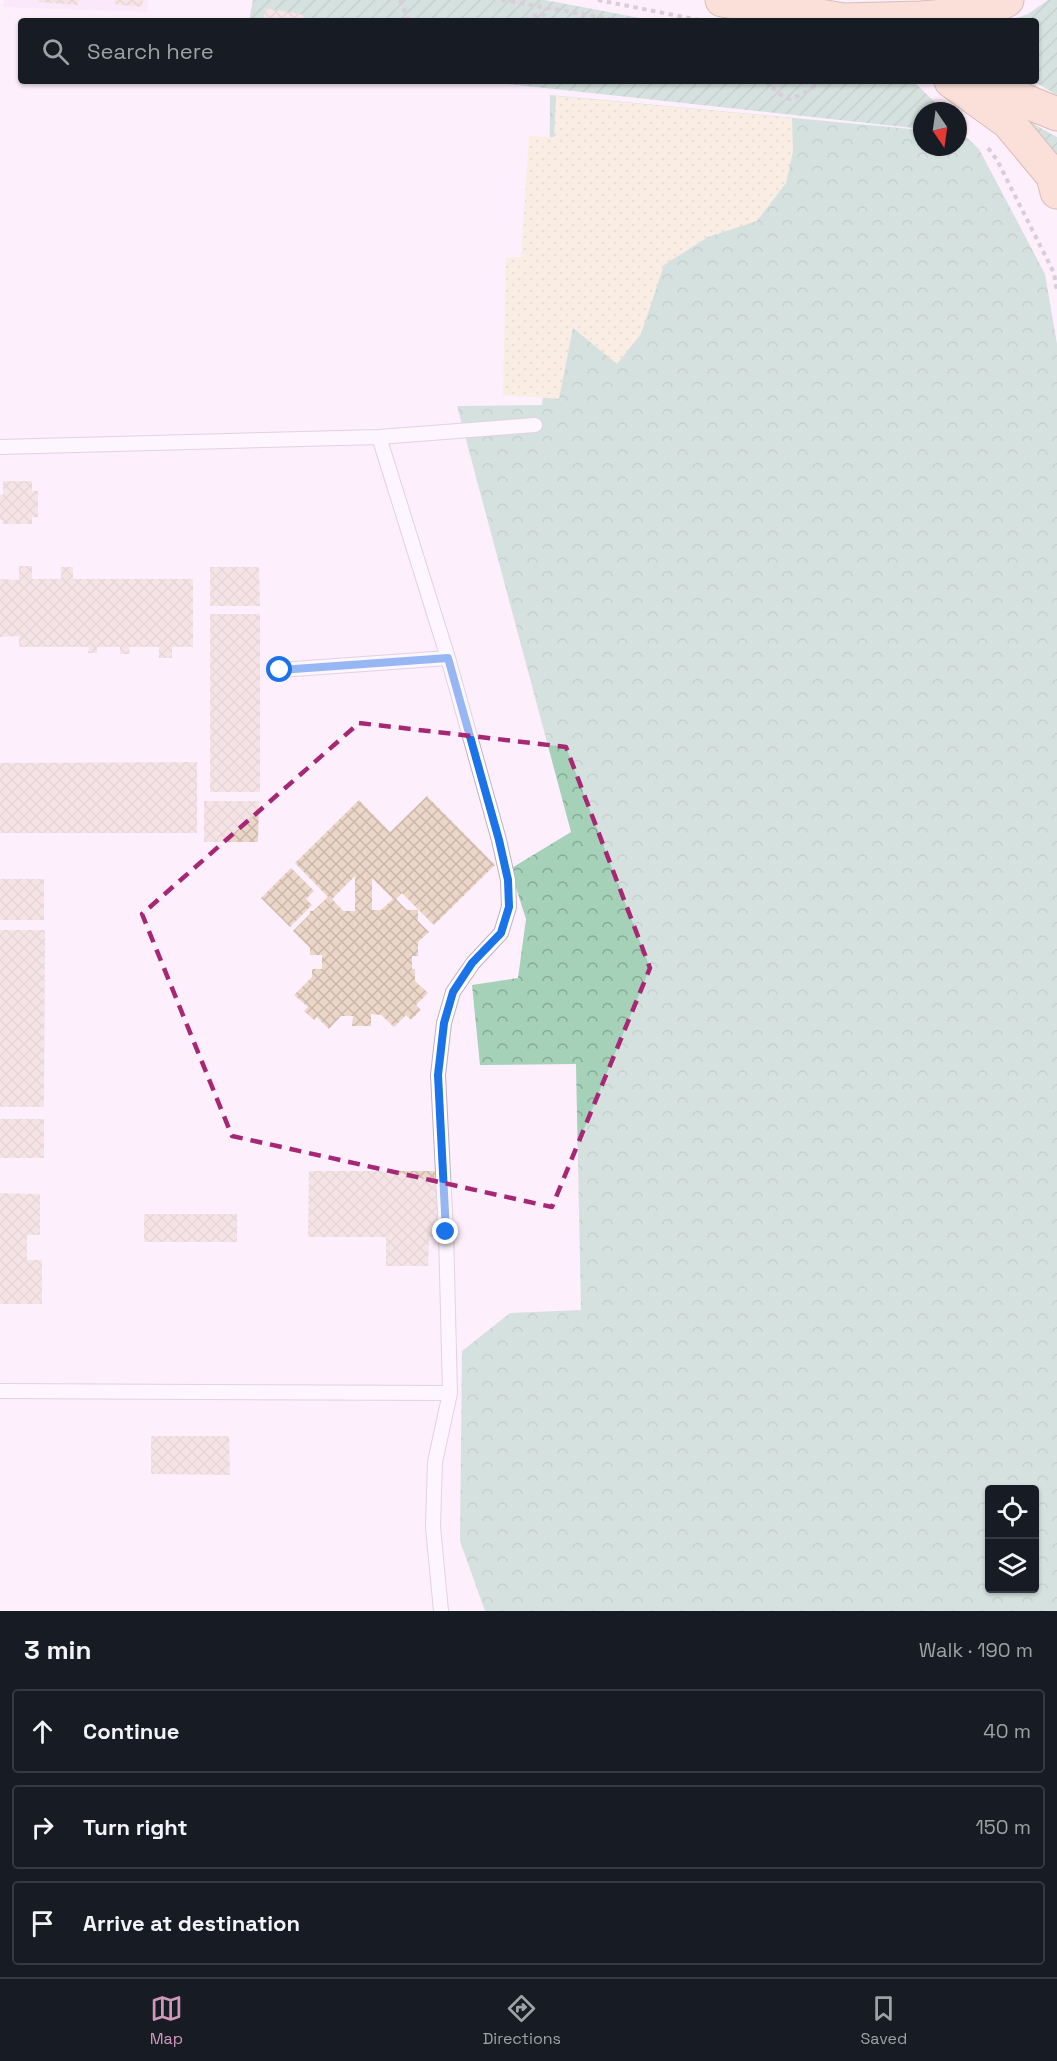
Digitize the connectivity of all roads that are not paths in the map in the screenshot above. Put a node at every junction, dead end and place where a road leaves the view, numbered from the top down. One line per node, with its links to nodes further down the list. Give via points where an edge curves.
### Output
1 (722, 0): 4 (main road)
2 (1007, 0): 3 (main road, via 982,13)
3 (919, 13): 5 (main road)
4 (833, 18)
5 (866, 18)
6 (955, 84): 9 (main road, via 1008,122 1053,176)
7 (997, 84): 8 (main road)
8 (1057, 114)
9 (1057, 192)
10 (535, 425): 11 (lane)
11 (379, 437): 12 (lane); 13 (lane)
12 (0, 447)
13 (448, 658): 14 (lane); 16 (lane, via 499,840 509,907 501,933 472,963 453,992 444,1023 438,1075)
14 (280, 670)
15 (0, 1391): 16 (lane)
16 (450, 1393): 17 (lane, via 435,1462 433,1527)
17 (441, 1611)

